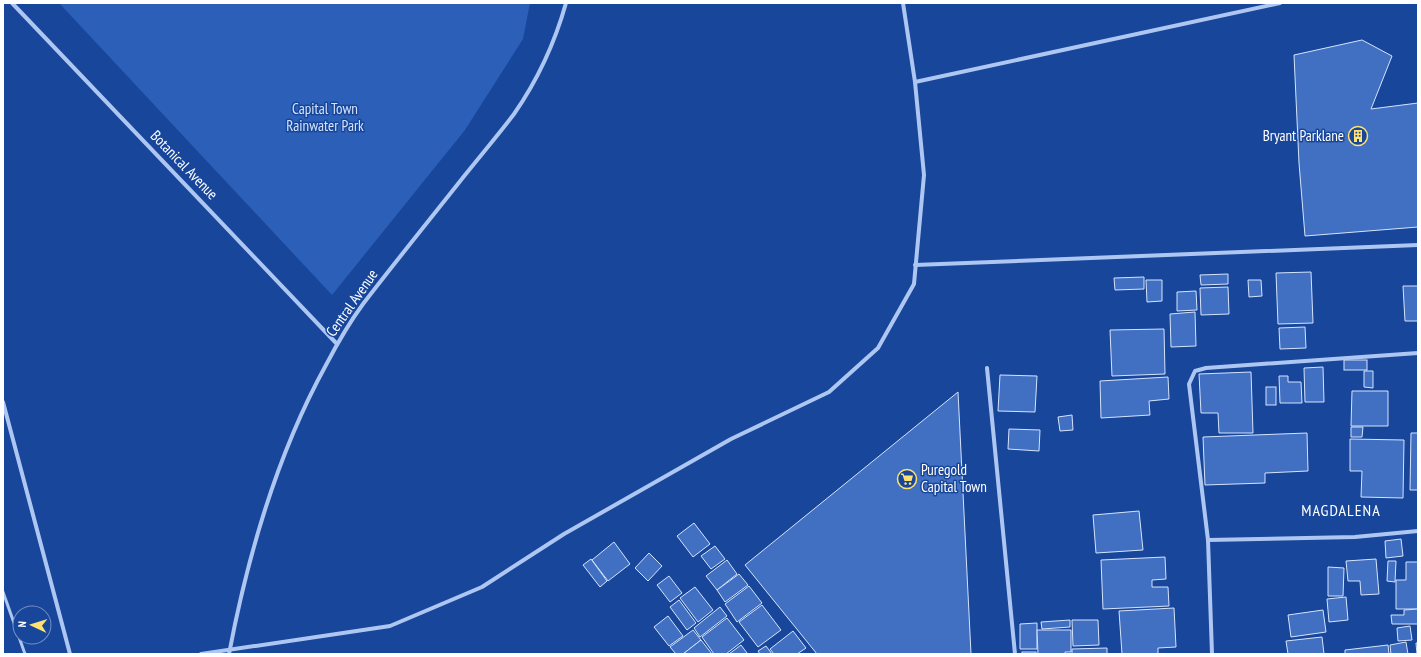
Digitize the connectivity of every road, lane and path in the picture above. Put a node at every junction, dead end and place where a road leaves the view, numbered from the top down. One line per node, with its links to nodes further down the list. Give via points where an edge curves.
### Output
1 (12, 3): 8 (street, Botanical Avenue)
2 (566, 3): 8 (street, Central Avenue, via 543,65 514,113 362,306)
3 (903, 3): 5 (street)
4 (1280, 3): 5 (street)
5 (915, 82): 7 (street, via 924,175)
6 (1418, 245): 7 (street)
7 (915, 265): 15 (street, via 914,284 878,348 829,392 731,439 564,534 482,587 390,626)
8 (337, 344): 15 (street, Central Avenue, via 291,438 261,524)
9 (1418, 353): 13 (street, via 1206,368 1195,371 1189,384)
10 (987, 368): 19 (street)
11 (3, 402): 17 (street)
12 (1418, 532): 13 (street, via 1355,537)
13 (1208, 540): 20 (street)
14 (3, 592): 16 (lane)
15 (230, 652): 18 (street)
16 (25, 654)
17 (70, 654)
18 (200, 654)
19 (1015, 654)
20 (1212, 654)

